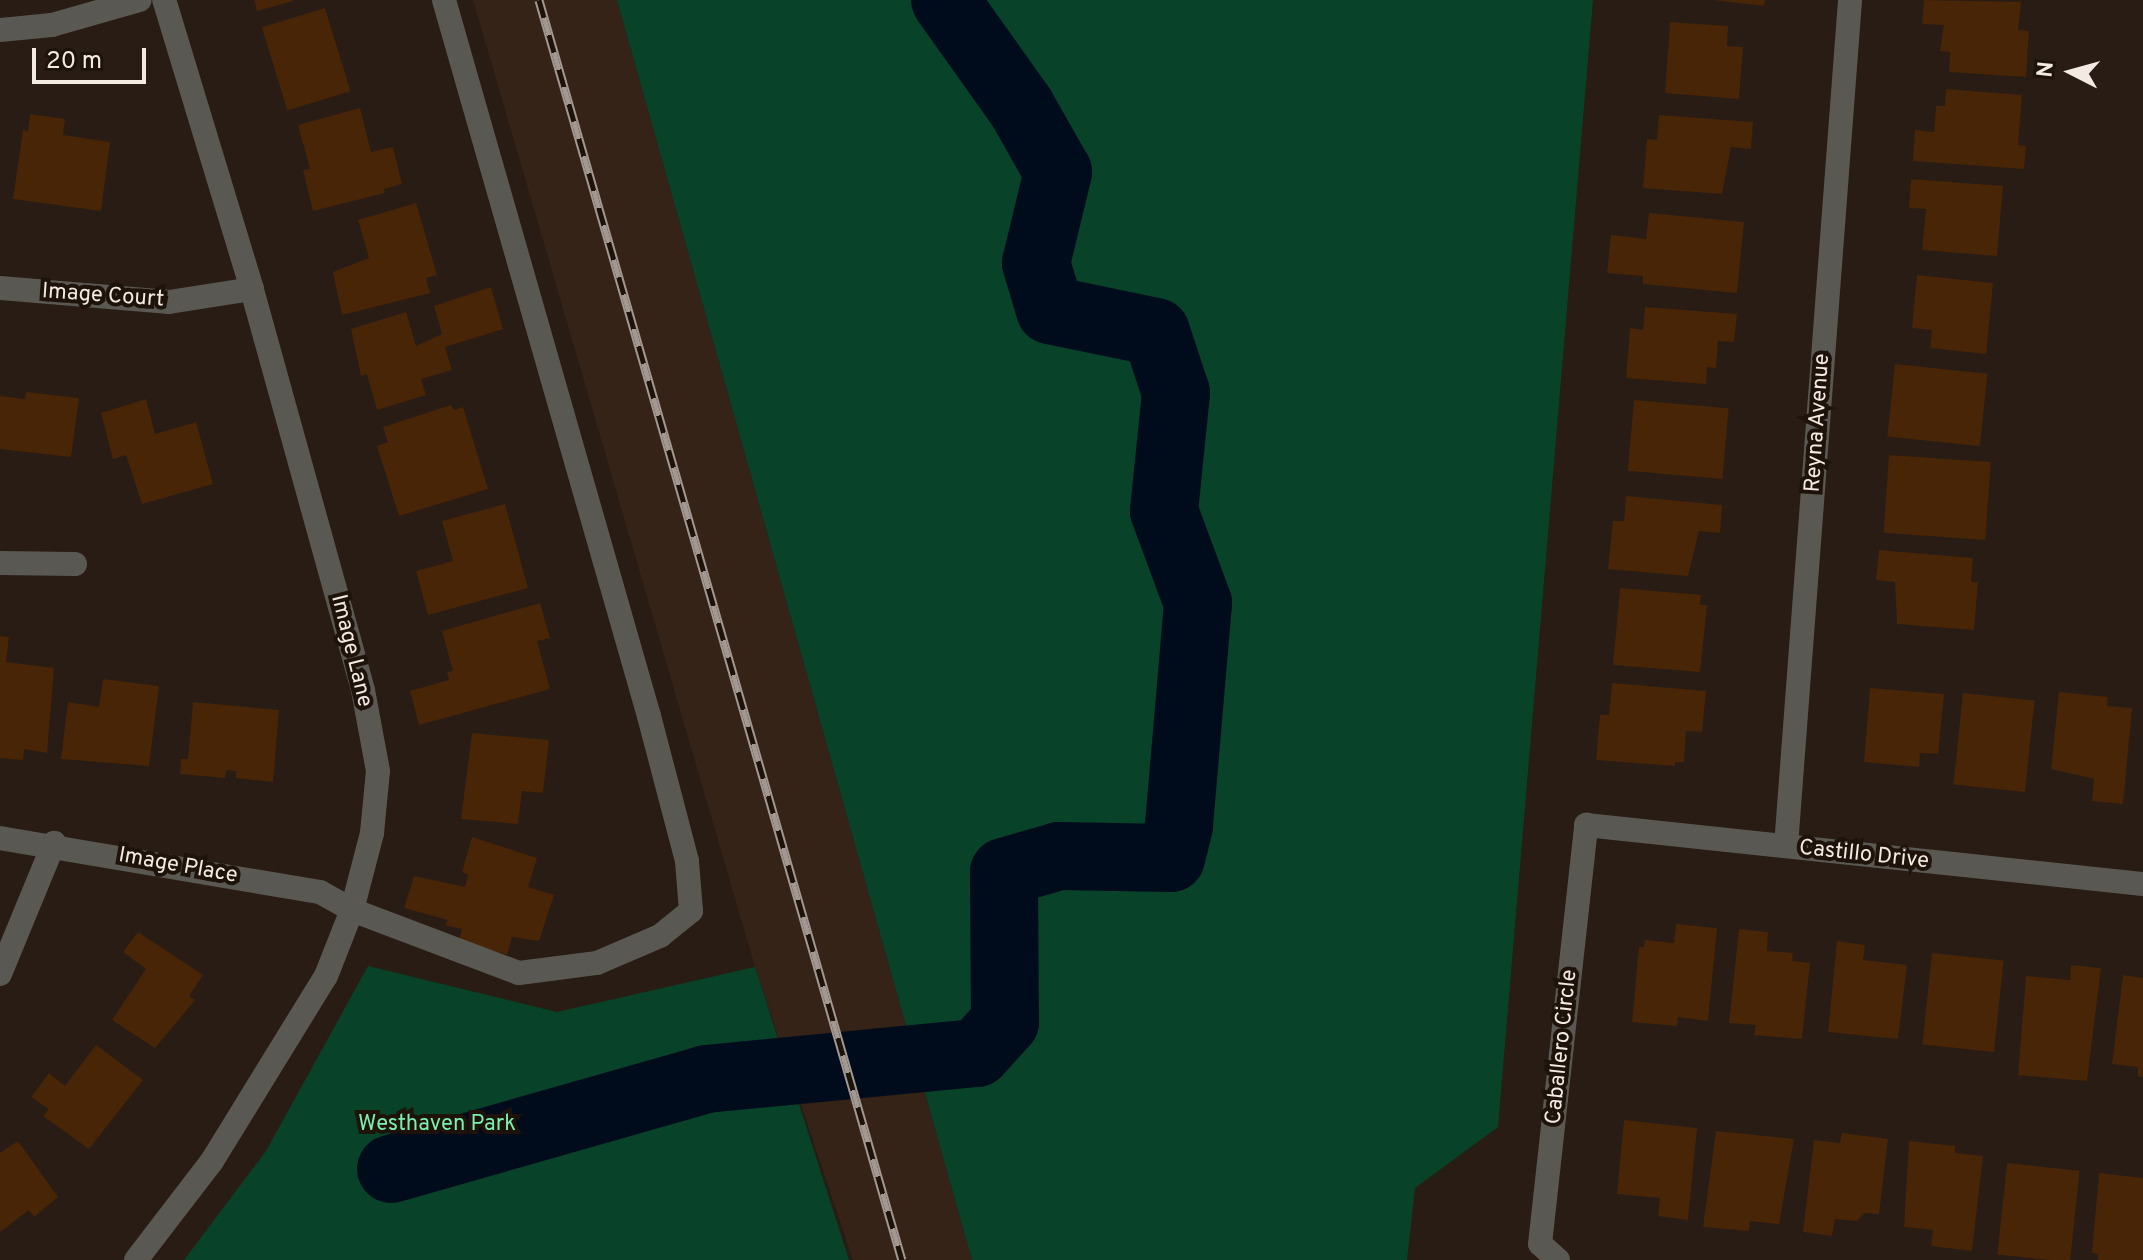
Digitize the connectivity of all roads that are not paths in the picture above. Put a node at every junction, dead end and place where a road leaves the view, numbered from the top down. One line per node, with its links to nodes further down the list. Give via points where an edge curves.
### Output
1 (140, 0): 5 (street, via 52,25)
2 (164, 0): 7 (street, Image Lane)
3 (444, 0): 15 (street, Image Place, via 649,716 687,861 691,911 660,936 597,963 519,973)
4 (1850, 0): 13 (street, Reyna Avenue)
5 (0, 30)
6 (0, 288): 7 (street, Image Court, via 169,302)
7 (252, 289): 15 (street, Image Lane, via 363,690 378,771 372,833)
8 (0, 563): 9 (street)
9 (75, 564)
10 (1586, 825): 13 (street, Castillo Drive); 18 (street, Caballero Circle, via 1540,1244)
11 (0, 838): 12 (street, Image Place)
12 (54, 843): 15 (street, Image Place, via 320,892); 16 (street)
13 (1786, 846): 14 (street, Castillo Drive)
14 (2143, 884)
15 (352, 910): 17 (street, Image Lane, via 326,976 277,1056 212,1161)
16 (0, 974)
17 (136, 1260)
18 (1558, 1260)

